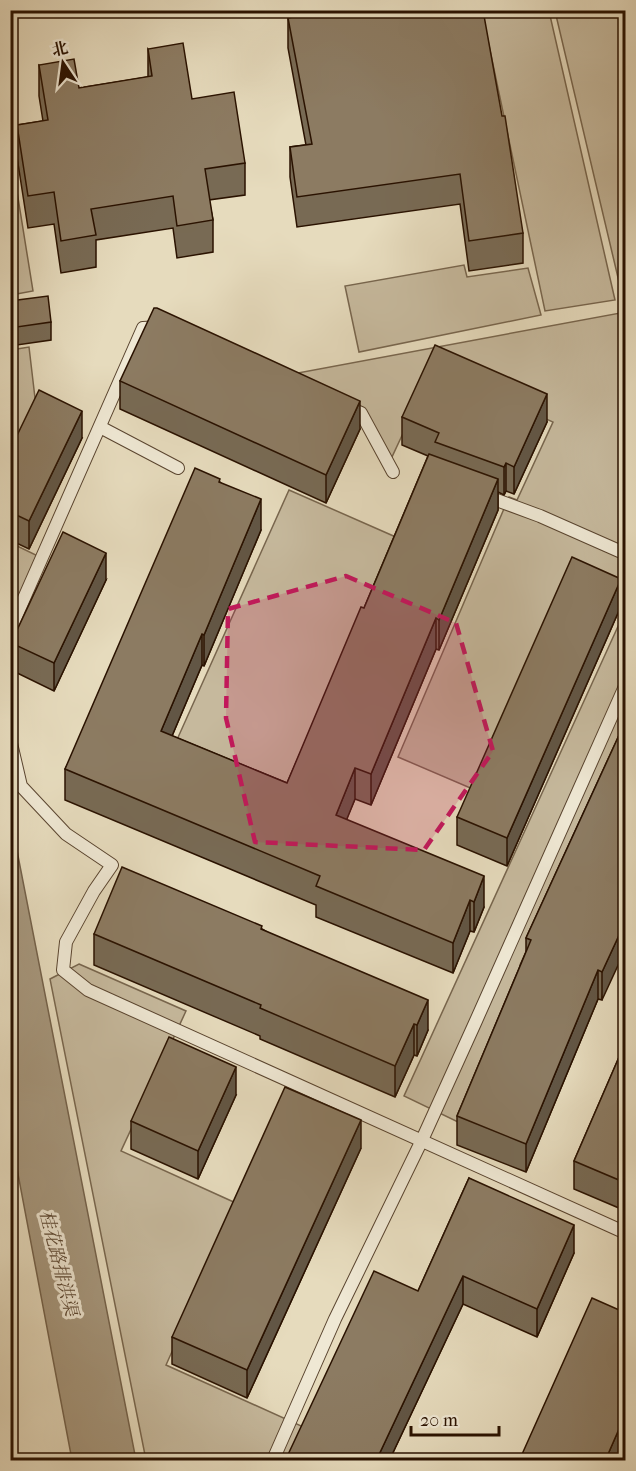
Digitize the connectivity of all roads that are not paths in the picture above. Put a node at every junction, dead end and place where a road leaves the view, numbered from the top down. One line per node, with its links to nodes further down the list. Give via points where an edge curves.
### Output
1 (176, 332): 3 (lane, via 165,327 143,328)
2 (333, 401): 5 (lane, via 361,413)
3 (100, 427): 4 (lane); 8 (lane)
4 (178, 468)
5 (393, 472)
6 (475, 493): 7 (lane, via 540,516)
7 (626, 555)
8 (10, 630)
9 (626, 684): 11 (lane)
10 (10, 739): 11 (lane, via 21,786 66,834 112,865 66,942 63,970 88,990)
11 (422, 1140): 12 (lane); 13 (lane, via 335,1319)
12 (626, 1233)
13 (273, 1461)

